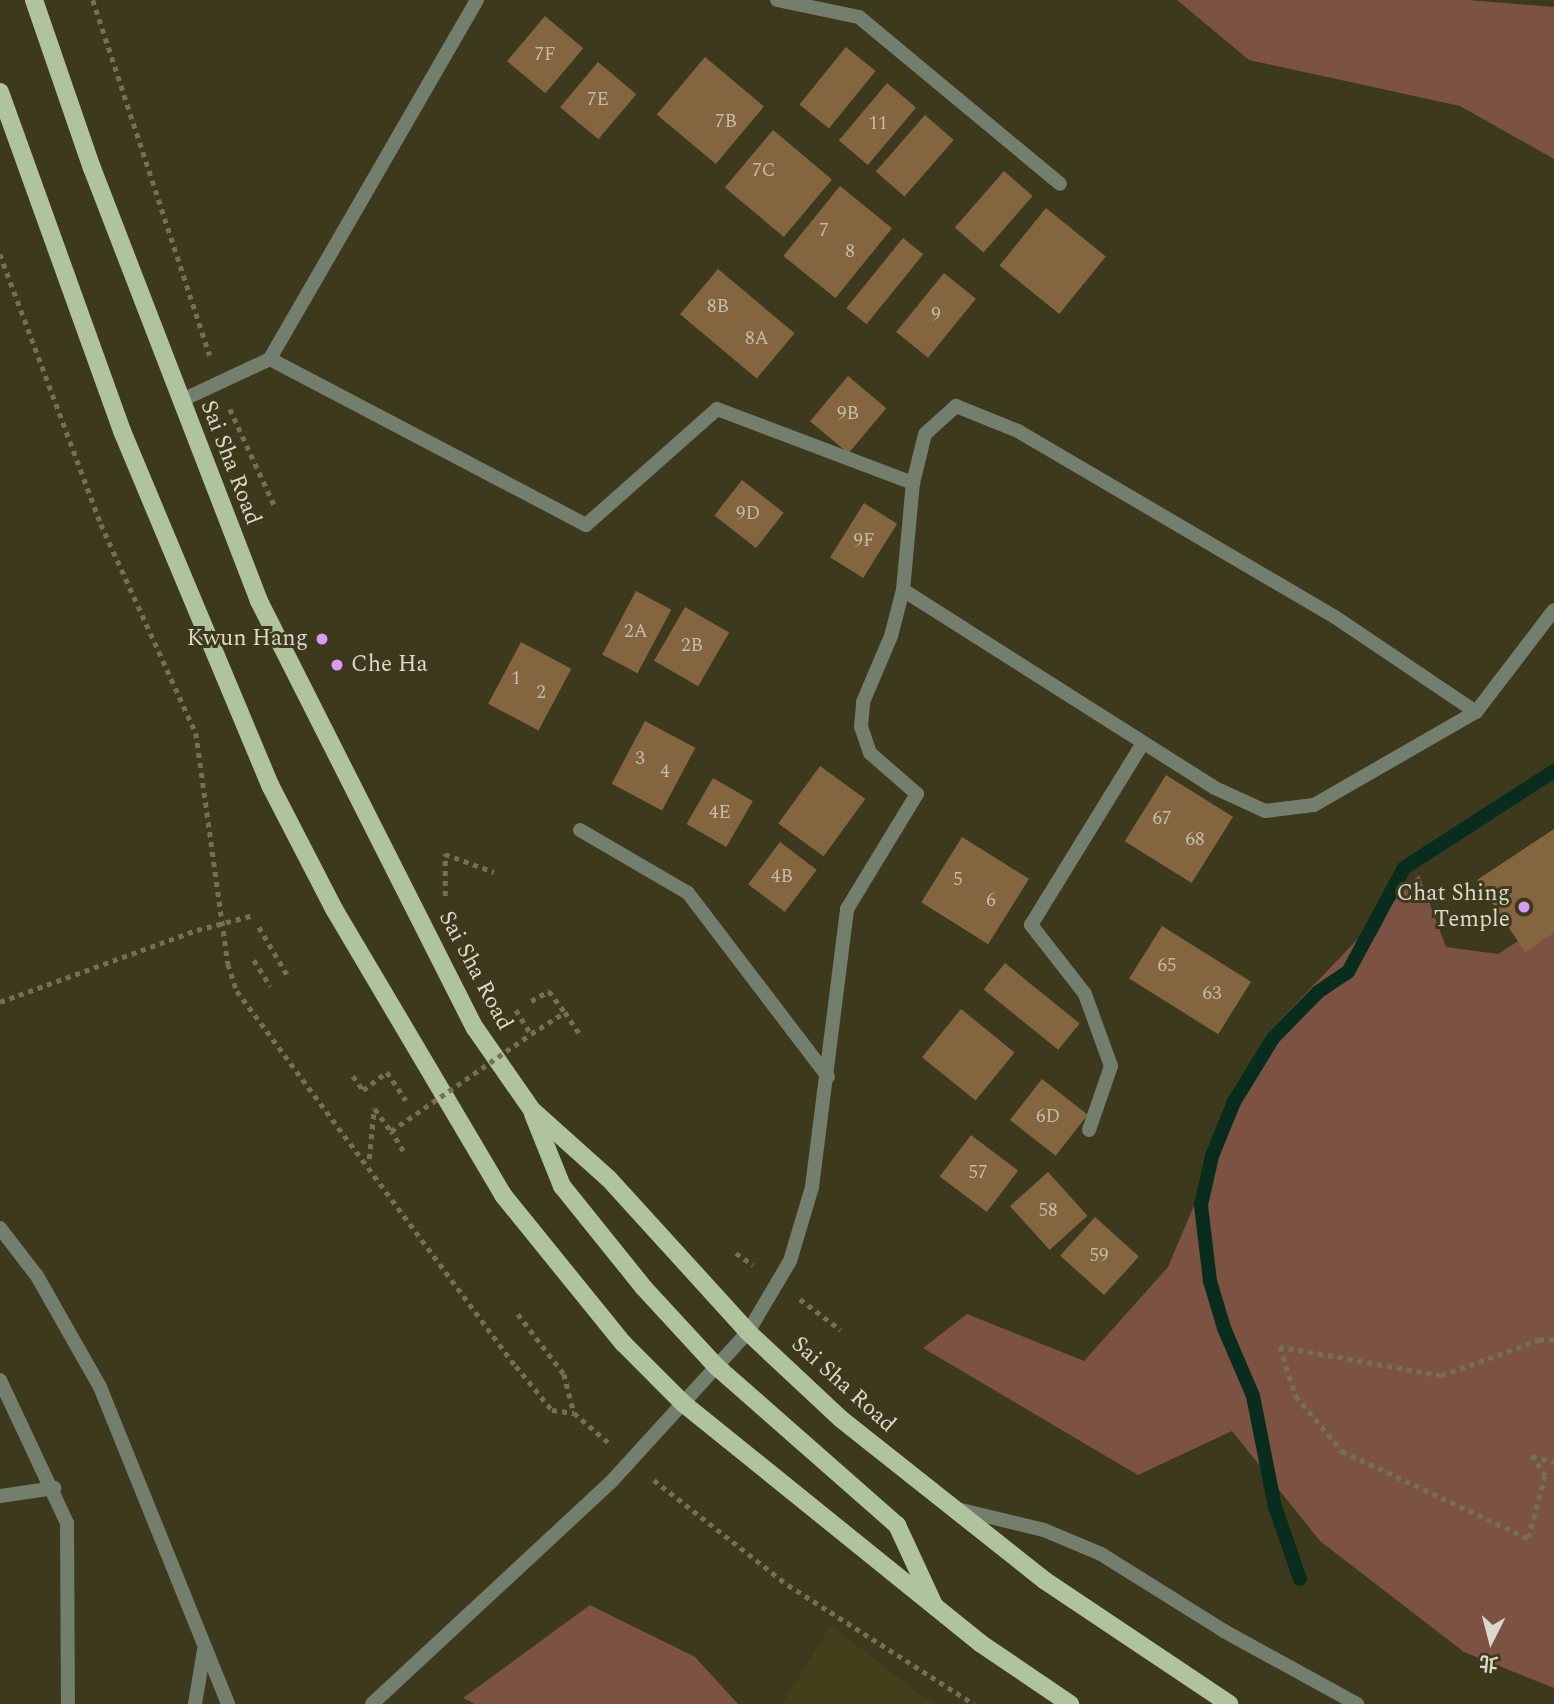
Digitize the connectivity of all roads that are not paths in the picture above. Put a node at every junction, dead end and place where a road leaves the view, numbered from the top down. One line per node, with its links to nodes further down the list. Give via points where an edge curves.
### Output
1 (34, 0): 7 (main road, Sai Sha Road)
2 (477, 0): 6 (street)
3 (776, 0): 5 (street, via 859,17)
4 (0, 92): 21 (main road, via 173,560 305,857 503,1195 624,1343)
5 (1060, 184)
6 (270, 359): 7 (street); 8 (street, via 586,525 717,409)
7 (180, 401): 15 (main road, Sai Sha Road, via 276,636 475,1028)
8 (913, 483): 9 (street); 11 (street, via 925,434 956,406 976,413 1018,431 1335,617)
9 (903, 590): 12 (street); 14 (street, via 891,636 863,702 861,727 870,753 916,794 847,909)
10 (1554, 610): 11 (street)
11 (1476, 712): 12 (street, via 1314,806 1265,811 1215,789)
12 (1143, 743): 16 (street, via 1031,925 1086,994 1111,1066)
13 (580, 830): 14 (street, via 688,893)
14 (828, 1077): 18 (street, via 799,1241)
15 (532, 1110): 18 (main road, Sai Sha Road, via 609,1179); 19 (main road, via 562,1186 644,1288)
16 (1090, 1130)
17 (0, 1228): 26 (street, via 37,1276 100,1387 191,1604)
18 (748, 1332): 19 (street); 24 (main road, Sai Sha Road, via 841,1419)
19 (717, 1367): 21 (street); 25 (main road, via 897,1525)
20 (0, 1380): 22 (street)
21 (684, 1404): 25 (main road); 30 (street, via 611,1482)
22 (54, 1488): 23 (street); 27 (street, via 67,1523)
23 (0, 1496)
24 (949, 1507): 32 (main road, Sai Sha Road, via 1111,1628); 33 (street, via 1044,1530 1101,1554 1224,1631)
25 (934, 1606): 31 (main road)
26 (204, 1648): 28 (street); 29 (street)
27 (68, 1704)
28 (195, 1704)
29 (228, 1704)
30 (372, 1704)
31 (1070, 1704)
32 (1229, 1704)
33 (1357, 1704)

